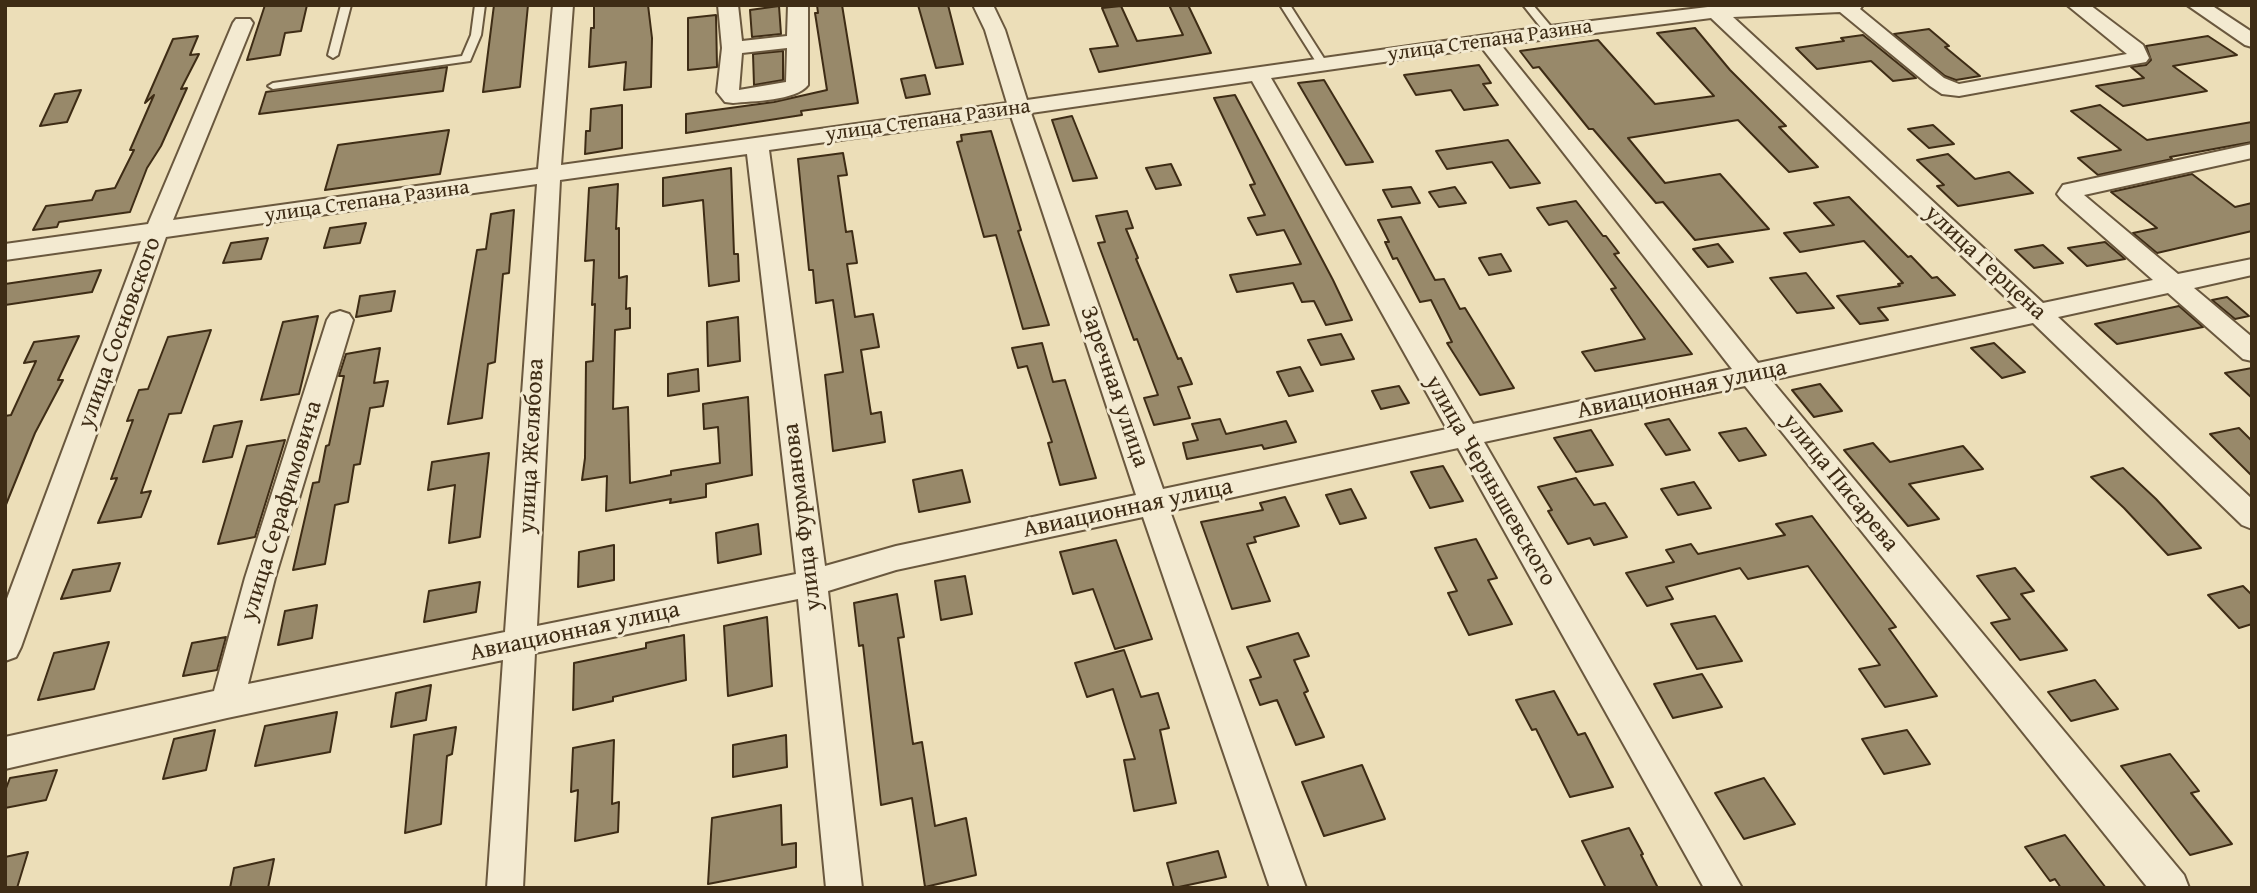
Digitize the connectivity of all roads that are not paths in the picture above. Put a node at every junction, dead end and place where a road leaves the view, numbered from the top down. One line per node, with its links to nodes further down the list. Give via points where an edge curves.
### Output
1 (345, 5): 20 (lane)
2 (480, 5): 23 (lane, via 476,35 466,59)
3 (562, 5): 27 (street, улица Желябова)
4 (728, 5): 19 (street)
5 (798, 5): 17 (street)
6 (983, 5): 24 (street, Заречная улица)
7 (1285, 5): 21 (lane)
8 (1528, 5): 15 (lane)
9 (1853, 5): 12 (street, улица Степана Разина)
10 (2077, 5): 12 (street, via 2136,49 2139,58 1959,90 1937,82)
11 (2197, 5): 16 (street)
12 (1845, 6): 13 (street, улица Степана Разина)
13 (1716, 12): 15 (street, улица Степана Разина); 32 (street, улица Герцена)
14 (243, 23): 28 (street, улица Сосновского)
15 (1550, 32): 18 (street, улица Степана Разина)
16 (2250, 39)
17 (796, 41): 19 (street); 19 (street, via 794,89 733,97 728,92)
18 (1487, 41): 21 (street, улица Степана Разина); 35 (street, улица Писарева)
19 (732, 48)
20 (333, 55)
21 (1322, 63): 22 (street, улица Степана Разина)
22 (1258, 73): 24 (street, улица Степана Разина); 36 (street, улица Чернышевского)
23 (273, 86)
24 (1019, 108): 25 (street, улица Степана Разина); 37 (street, Заречная улица)
25 (757, 147): 27 (street, улица Степана Разина); 39 (street, улица Фурманова)
26 (2252, 150): 31 (street, via 2071,190 2073,199)
27 (549, 177): 28 (street, улица Степана Разина); 40 (street, улица Желябова)
28 (156, 232): 29 (street, улица Степана Разина); 41 (street, улица Сосновского)
29 (5, 253)
30 (2252, 267): 31 (street, Авиационная улица)
31 (2172, 283): 32 (street, Авиационная улица); 34 (street)
32 (2038, 313): 35 (street, Авиационная улица); 38 (street, улица Герцена)
33 (340, 320): 42 (street, улица Серафимовича, via 260,578)
34 (2252, 352)
35 (1752, 375): 36 (street, Авиационная улица); 48 (street, улица Писарева)
36 (1465, 438): 37 (street, Авиационная улица); 47 (street, улица Чернышевского)
37 (1153, 503): 39 (street, Авиационная улица, via 896,558); 46 (street, Заречная улица)
38 (2252, 517)
39 (812, 583): 40 (street, Авиационная улица); 45 (street, улица Фурманова)
40 (521, 644): 42 (street, Авиационная улица); 44 (street, улица Желябова)
41 (5, 647)
42 (227, 702): 43 (street, Авиационная улица)
43 (5, 754)
44 (505, 888)
45 (844, 888)
46 (1289, 888)
47 (1724, 888)
48 (2172, 888)

